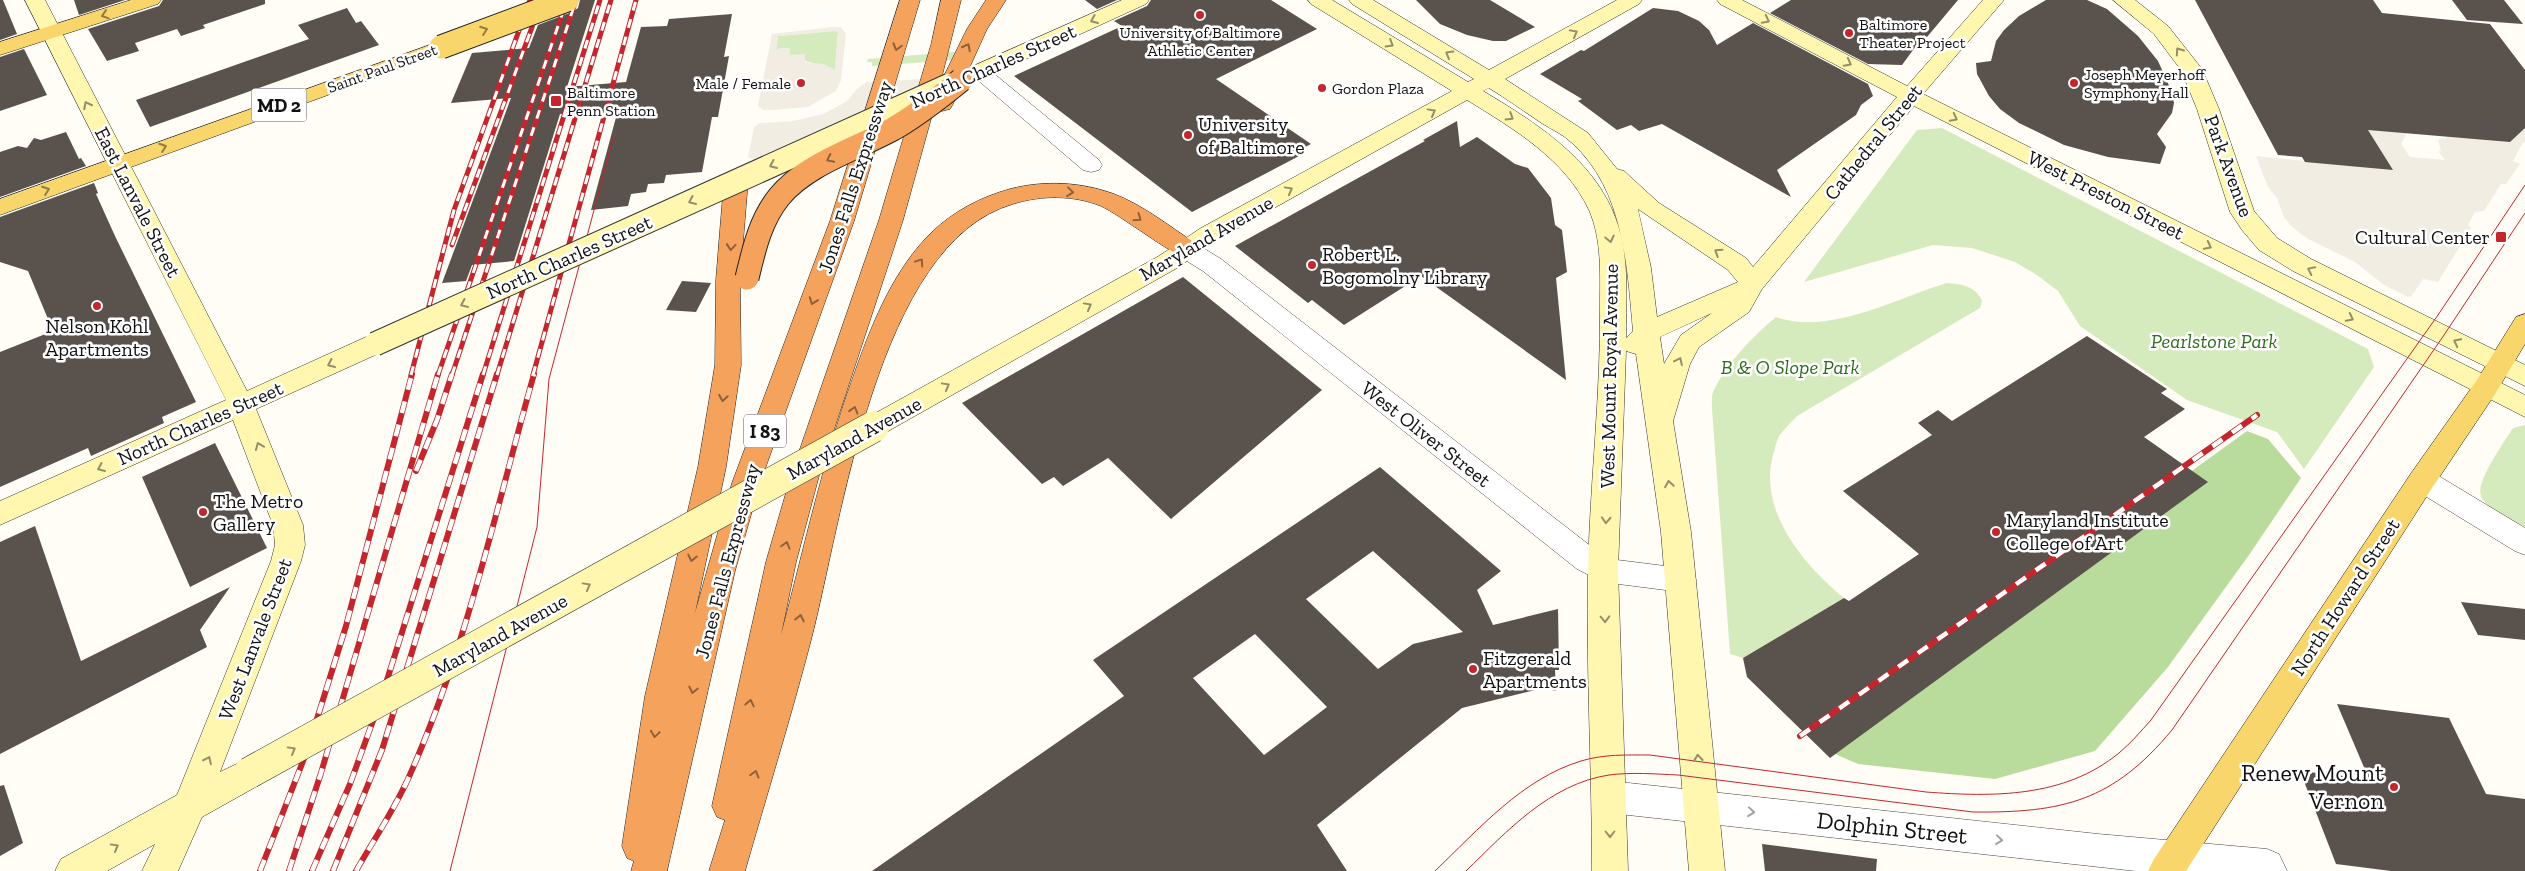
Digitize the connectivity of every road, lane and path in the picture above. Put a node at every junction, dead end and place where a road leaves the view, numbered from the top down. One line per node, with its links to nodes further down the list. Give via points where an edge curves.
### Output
1 (35, 0): 14 (main road, East Lanvale Street)
2 (151, 0): 14 (main road, one-way to 14)
3 (567, 0): 21 (main road, Saint Paul Street / MD 2, one-way to 3, bridge)
4 (910, 0): 50 (highway, Jones Falls Expressway / I 83, one-way to 50, via 842,221 746,483 720,571)
5 (952, 0): 25 (highway, I 83)
6 (996, 0): 25 (highway, one-way to 6, via 964,54)
7 (1139, 0): 16 (main road, North Charles Street, one-way to 16)
8 (1318, 0): 18 (main road, West Mount Royal Avenue, one-way to 18)
9 (1359, 0): 17 (main road, West Mount Royal Avenue, one-way to 9)
10 (1632, 0): 17 (main road, Maryland Avenue, one-way to 10)
11 (1727, 0): 19 (main road, West Preston Street, one-way to 19)
12 (1994, 0): 19 (main road, Cathedral Street)
13 (2124, 0): 31 (main road, Park Avenue, one-way to 13, via 2302,265 2268,244 2242,212 2191,69 2161,30)
14 (51, 32): 15 (main road); 21 (main road, East Lanvale Street, one-way to 14)
15 (0, 49)
16 (971, 76): 22 (street); 23 (main road, North Charles Street, one-way to 23, bridge); 27 (highway, one-way to 27, bridge, via 893,129 822,163 797,179 778,197 758,230)
17 (1490, 79): 18 (main road, Maryland Avenue); 20 (main road, West Mount Royal Avenue, via 1580,138)
18 (1469, 91): 26 (main road, Maryland Avenue, one-way to 18); 32 (main road, West Mount Royal Avenue, one-way to 32, via 1556,149 1587,185 1599,206 1612,247)
19 (1911, 96): 28 (main road, Cathedral Street); 34 (main road, West Preston Street, one-way to 34)
20 (1597, 158): 28 (main road, one-way to 20, via 1737,264 1651,208); 30 (main road, West Mount Royal Avenue, via 1622,199 1634,234)
21 (117, 164): 24 (main road, Saint Paul Street / MD 2, one-way to 21); 35 (main road, East Lanvale Street)
22 (1091, 165)
23 (736, 181): 27 (highway, one-way to 27); 35 (main road, North Charles Street, one-way to 35, bridge)
24 (0, 207)
25 (891, 220): 51 (highway, I 83, one-way to 25, via 781,562 806,472)
26 (1186, 249): 41 (street, West Oliver Street, via 1212,265); 44 (main road, Maryland Avenue, one-way to 26, bridge, via 873,427); 52 (highway, one-way to 26, via 797,631 812,562 860,393 883,329 924,257 953,226 982,206 1002,198 1044,191 1064,191 1104,199 1132,213)
27 (738, 279): 49 (highway, one-way to 49, via 712,467 661,696)
28 (1753, 284): 30 (main road, Cathedral Street); 37 (main road, Cathedral Street, one-way to 28, via 1677,364 1690,341 1740,306)
29 (2525, 323): 31 (main road, North Howard Street)
30 (1646, 333): 32 (main road, Cathedral Street); 37 (main road, West Mount Royal Avenue)
31 (2501, 364): 33 (main road); 34 (main road, North Howard Street)
32 (1614, 366): 41 (main road, West Mount Royal Avenue, one-way to 41)
33 (2525, 376)
34 (2486, 387): 36 (main road); 38 (main road, North Howard Street)
35 (241, 404): 39 (main road, North Charles Street, one-way to 39); 44 (main road, West Lanvale Street, one-way to 35, via 290,545 288,525 275,487)
36 (2525, 407)
37 (1659, 424): 42 (main road, West Mount Royal Avenue, one-way to 37)
38 (2422, 480): 40 (street); 46 (main road, North Howard Street)
39 (0, 514)
40 (2525, 544)
41 (1603, 570): 42 (street, West Oliver Street); 43 (main road, West Mount Royal Avenue, one-way to 43)
42 (1681, 580): 45 (main road, West Mount Royal Avenue, one-way to 42)
43 (1610, 797): 45 (street, Dolphin Street); 53 (main road, West Mount Royal Avenue, one-way to 53)
44 (190, 806): 47 (main road, Maryland Avenue, one-way to 44); 48 (main road, West Lanvale Street)
45 (1702, 806): 46 (street, Dolphin Street, one-way to 46, via 2098,851); 54 (main road, West Mount Royal Avenue)
46 (2171, 864): 55 (street, Dolphin Street, via 2267,866)
47 (73, 871)
48 (160, 871)
49 (635, 871)
50 (649, 871)
51 (715, 871)
52 (727, 871)
53 (1610, 871)
54 (1707, 871)
55 (2269, 871)

